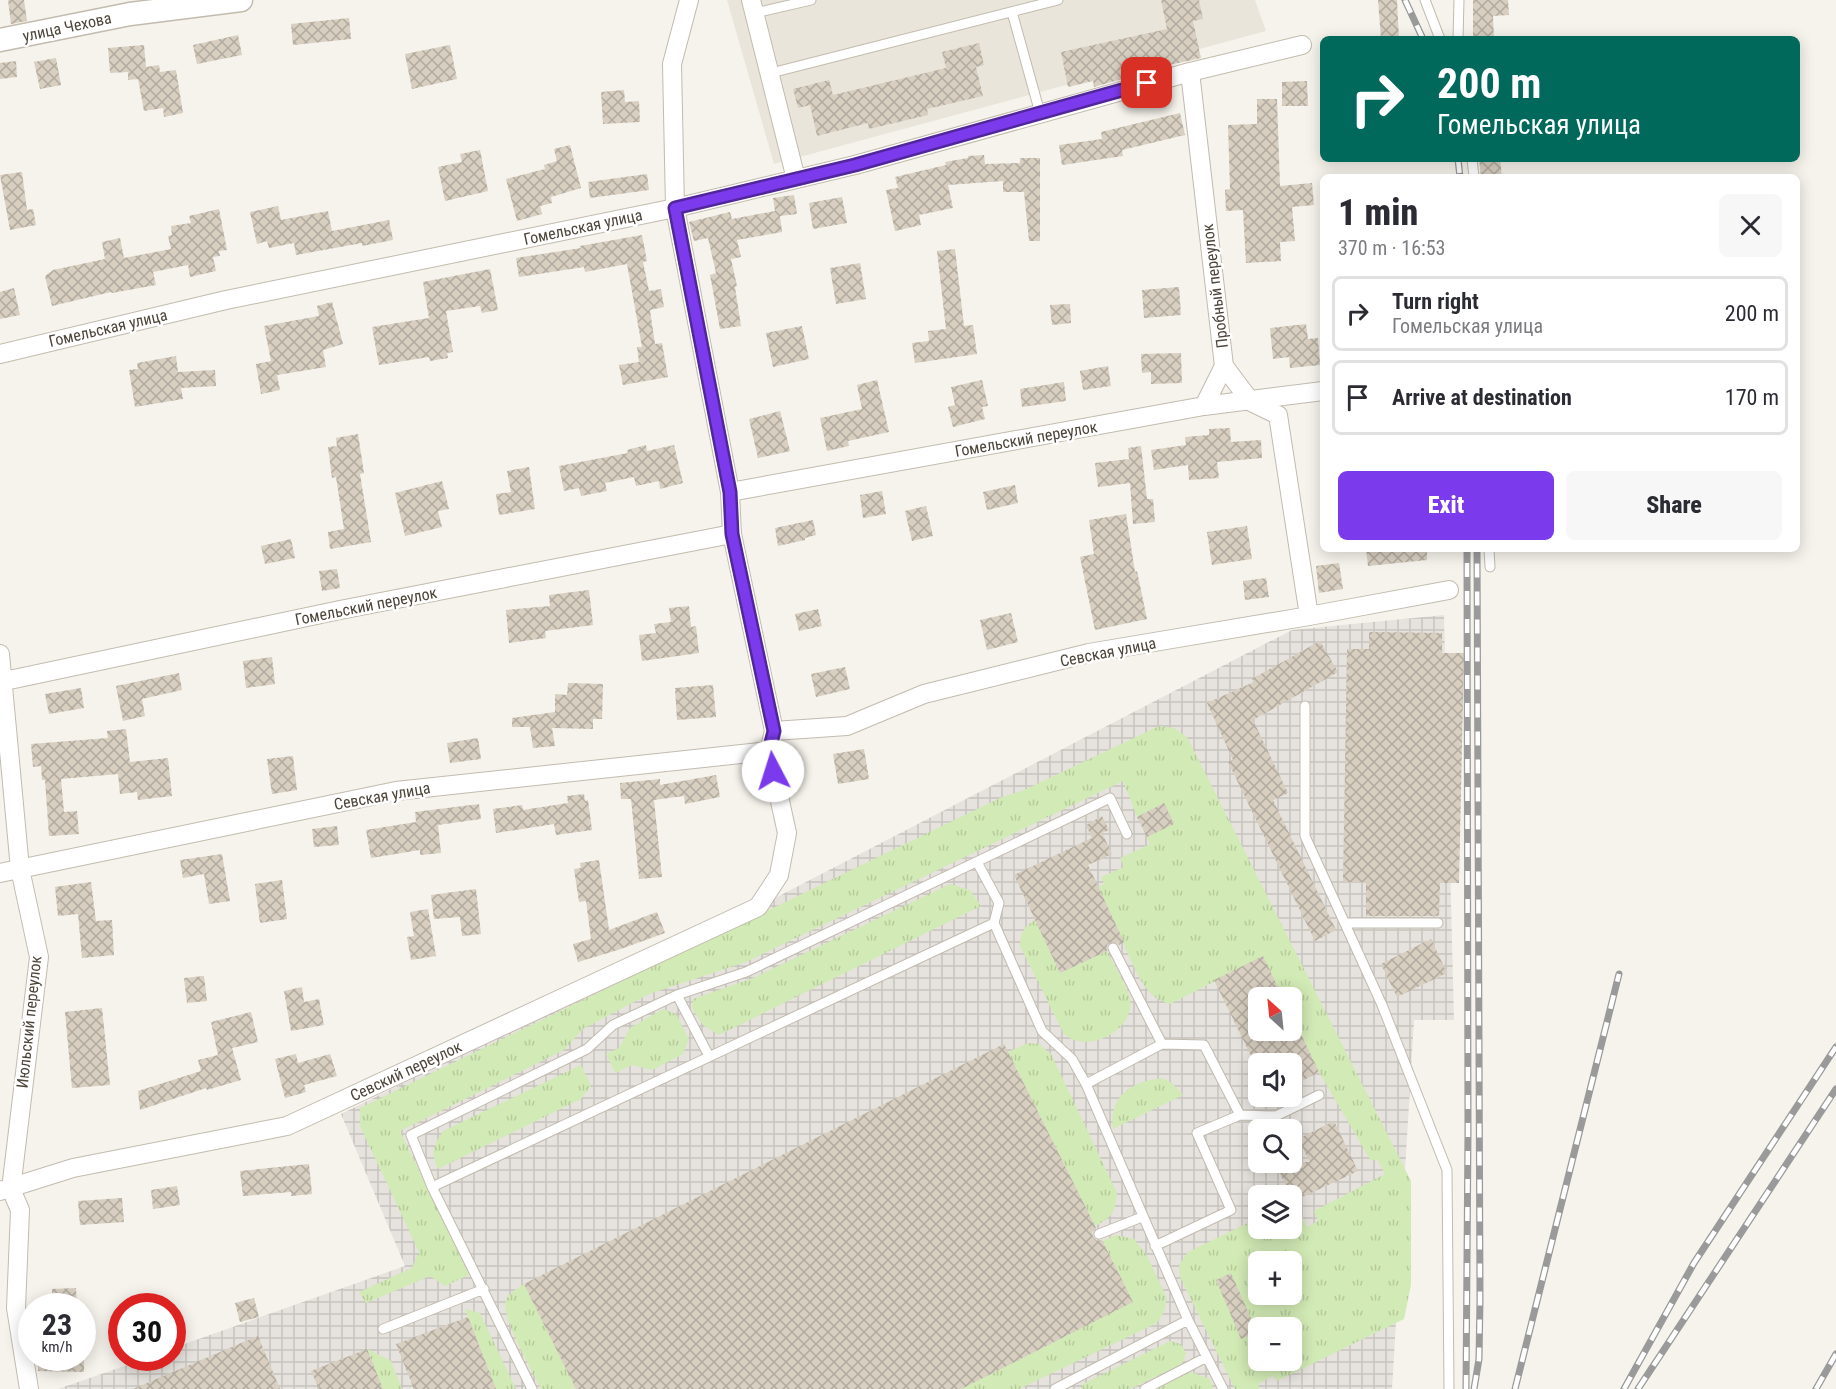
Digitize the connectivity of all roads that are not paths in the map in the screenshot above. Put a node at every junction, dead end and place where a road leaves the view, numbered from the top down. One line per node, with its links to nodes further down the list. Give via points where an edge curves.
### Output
1 (241, 0): 11 (street, улица Чехова, via 130,14)
2 (689, 0): 17 (street, via 672,64)
3 (811, 0): 7 (lane)
4 (1058, 0): 8 (lane)
5 (1425, 0): 9 (lane)
6 (1458, 0): 10 (lane)
7 (753, 7): 14 (street)
8 (1012, 12): 14 (lane); 15 (lane)
9 (1439, 36)
10 (1458, 36)
11 (0, 40)
12 (1302, 45): 13 (street, Гомельская улица)
13 (1190, 72): 15 (street, Гомельская улица); 19 (street, Пробный переулок)
14 (771, 73): 16 (street)
15 (1040, 113): 16 (street, Гомельская улица)
16 (796, 179): 17 (street, Гомельская улица)
17 (675, 208): 18 (street, Гомельская улица, via 226,300); 23 (street)
18 (0, 354)
19 (1224, 366): 21 (street, Пробный переулок); 22 (street)
20 (1320, 391): 21 (street, Гомельский переулок)
21 (1251, 402): 22 (street, Гомельский переулок); 28 (street, Пробный переулок, via 1278,415)
22 (1204, 406): 23 (street, Гомельский переулок)
23 (730, 492): 24 (street)
24 (732, 534): 30 (street, Гомельский переулок, via 340,610); 32 (street)
25 (1489, 552): 26 (lane)
26 (1490, 567)
27 (1449, 590): 28 (street, Севская улица)
28 (1309, 616): 32 (street, Севская улица, via 1089,653 924,694 847,726)
29 (0, 654): 30 (street, Июльский переулок)
30 (2, 682): 36 (street, Июльский переулок)
31 (1305, 706): 39 (lane, via 1305,836)
32 (774, 731): 33 (street)
33 (769, 751): 36 (street, Севская улица, via 396,791); 49 (street, Севский переулок, via 787,833 779,875 758,907 287,1126 73,1168)
34 (1127, 834): 35 (lane, via 1110,798)
35 (977, 862): 38 (lane, via 999,903); 42 (lane, via 746,972)
36 (20, 869): 37 (street, Севская улица); 49 (street, Июльский переулок, via 39,957)
37 (0, 873)
38 (994, 923): 44 (lane); 45 (lane, via 1042,1031 1072,1059)
39 (1345, 923): 40 (lane); 63 (lane, via 1447,1170)
40 (1438, 923)
41 (1113, 948): 43 (lane)
42 (677, 995): 44 (lane); 48 (lane, via 614,1025 587,1049 411,1135)
43 (1161, 1044): 45 (lane); 47 (lane, via 1204,1045)
44 (710, 1056): 48 (lane)
45 (1086, 1084): 50 (lane)
46 (1319, 1095): 47 (lane, via 1276,1116)
47 (1240, 1115): 52 (lane, via 1197,1133 1231,1210)
48 (432, 1187): 53 (lane)
49 (5, 1190): 54 (street, Июльский переулок, via 20,1210)
50 (1142, 1216): 51 (lane); 52 (lane)
51 (1099, 1234)
52 (1155, 1246): 55 (lane)
53 (484, 1288): 56 (lane); 60 (lane)
54 (8, 1310): 59 (street, Июльский переулок)
55 (1188, 1320): 57 (lane); 58 (lane)
56 (383, 1329)
57 (1207, 1357): 61 (lane); 62 (lane)
58 (1059, 1388)
59 (29, 1389)
60 (532, 1389)
61 (1145, 1389)
62 (1223, 1389)
63 (1449, 1389)

